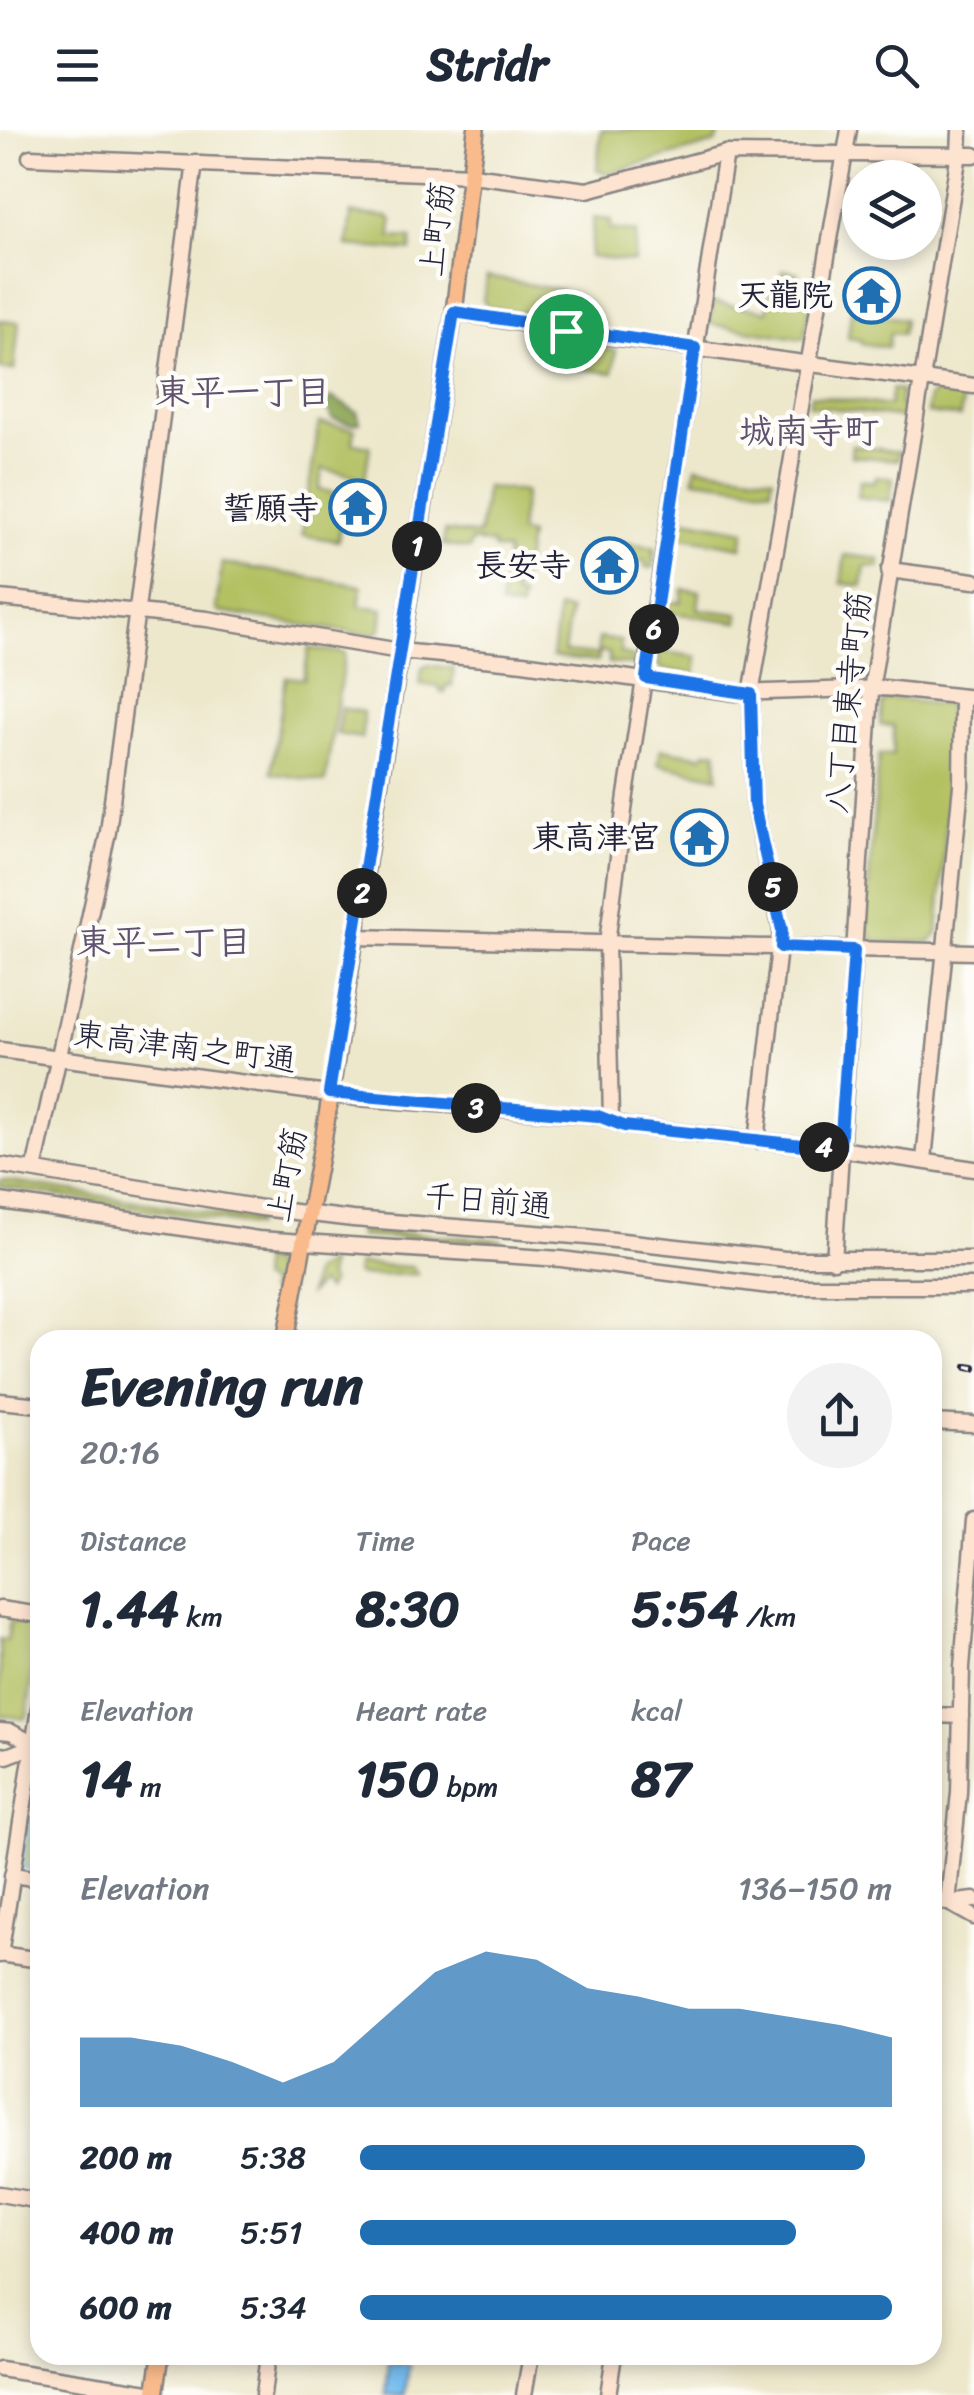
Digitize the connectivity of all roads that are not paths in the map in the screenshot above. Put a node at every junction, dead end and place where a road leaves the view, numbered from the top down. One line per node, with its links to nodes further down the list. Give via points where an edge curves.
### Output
1 (476, 130): 9 (main road, 上町筋)
2 (849, 130): 5 (street)
3 (960, 130): 6 (street, 八丁目東寺町筋)
4 (726, 153): 5 (street); 9 (street, via 587,190); 11 (street)
5 (846, 153): 6 (street); 12 (street)
6 (966, 154): 13 (street, 八丁目東寺町筋)
7 (30, 157): 8 (street)
8 (194, 162): 9 (street); 18 (street)
9 (472, 175): 10 (main road, 上町筋)
10 (454, 312): 11 (street); 19 (main road, 上町筋)
11 (695, 348): 12 (street); 20 (street)
12 (807, 364): 13 (street); 22 (street)
13 (922, 378): 14 (street); 15 (street, 八丁目東寺町筋)
14 (974, 386)
15 (889, 570): 16 (street); 21 (street, 八丁目東寺町筋)
16 (974, 581)
17 (0, 598): 18 (street)
18 (135, 613): 19 (street); 31 (street, via 108,832)
19 (400, 651): 20 (street); 24 (main road, 上町筋)
20 (646, 678): 22 (street); 25 (street)
21 (871, 690): 22 (street); 23 (street); 27 (street, 八丁目東寺町筋)
22 (751, 694): 26 (street, via 754,805)
23 (968, 697): 28 (street)
24 (355, 937): 25 (street); 32 (main road, 上町筋)
25 (606, 943): 26 (street); 33 (street)
26 (781, 947): 27 (street); 34 (street)
27 (854, 950): 28 (street); 35 (street, 八丁目東寺町筋)
28 (944, 952): 29 (street); 36 (street)
29 (974, 952)
30 (0, 1050): 31 (street, 東高津南之町通)
31 (56, 1060): 32 (street, 東高津南之町通); 39 (street)
32 (329, 1093): 33 (street, 東高津南之町通); 41 (main road, 上町筋)
33 (611, 1119): 34 (street, 東高津南之町通, via 624,1126)
34 (757, 1140): 35 (street, 東高津南之町通)
35 (840, 1149): 36 (street, 東高津南之町通); 44 (street, 八丁目東寺町筋)
36 (924, 1160): 38 (street, 東高津南之町通)
37 (0, 1165): 39 (street, 千日前通)
38 (974, 1169)
39 (34, 1170): 41 (street, 千日前通)
40 (0, 1201): 42 (street, 千日前通)
41 (309, 1212): 42 (main road, 上町筋); 44 (street, 千日前通)
42 (302, 1242): 45 (street, 千日前通, via 561,1259 770,1286); 46 (main road, 上町筋)
43 (974, 1259): 44 (street, 千日前通)
44 (834, 1260)
45 (974, 1286)
46 (287, 1330)
47 (0, 1400): 48 (street)
48 (30, 1403)
49 (942, 1422): 50 (street)
50 (972, 1424)
51 (974, 1520): 54 (street)
52 (0, 1609): 53 (street)
53 (30, 1614)
54 (969, 1655): 56 (street)
55 (942, 1715): 56 (street)
56 (961, 1716): 64 (street, via 959,1792)
57 (0, 1731): 58 (street)
58 (30, 1743)
59 (30, 1748): 60 (street)
60 (0, 1755)
61 (30, 1778): 62 (street)
62 (12, 1875): 63 (street); 69 (street)
63 (30, 1878)
64 (942, 1890)
65 (974, 1900): 66 (street)
66 (942, 1901)
67 (942, 1902): 68 (street)
68 (974, 1917)
69 (0, 1955): 70 (street)
70 (30, 1959)
71 (0, 2194): 72 (street)
72 (30, 2198)
73 (159, 2365): 78 (main road)
74 (267, 2365): 79 (street)
75 (528, 2365): 80 (street)
76 (612, 2365): 81 (street)
77 (0, 2368): 78 (street)
78 (155, 2394)
79 (263, 2395)
80 (524, 2395)
81 (608, 2395)

